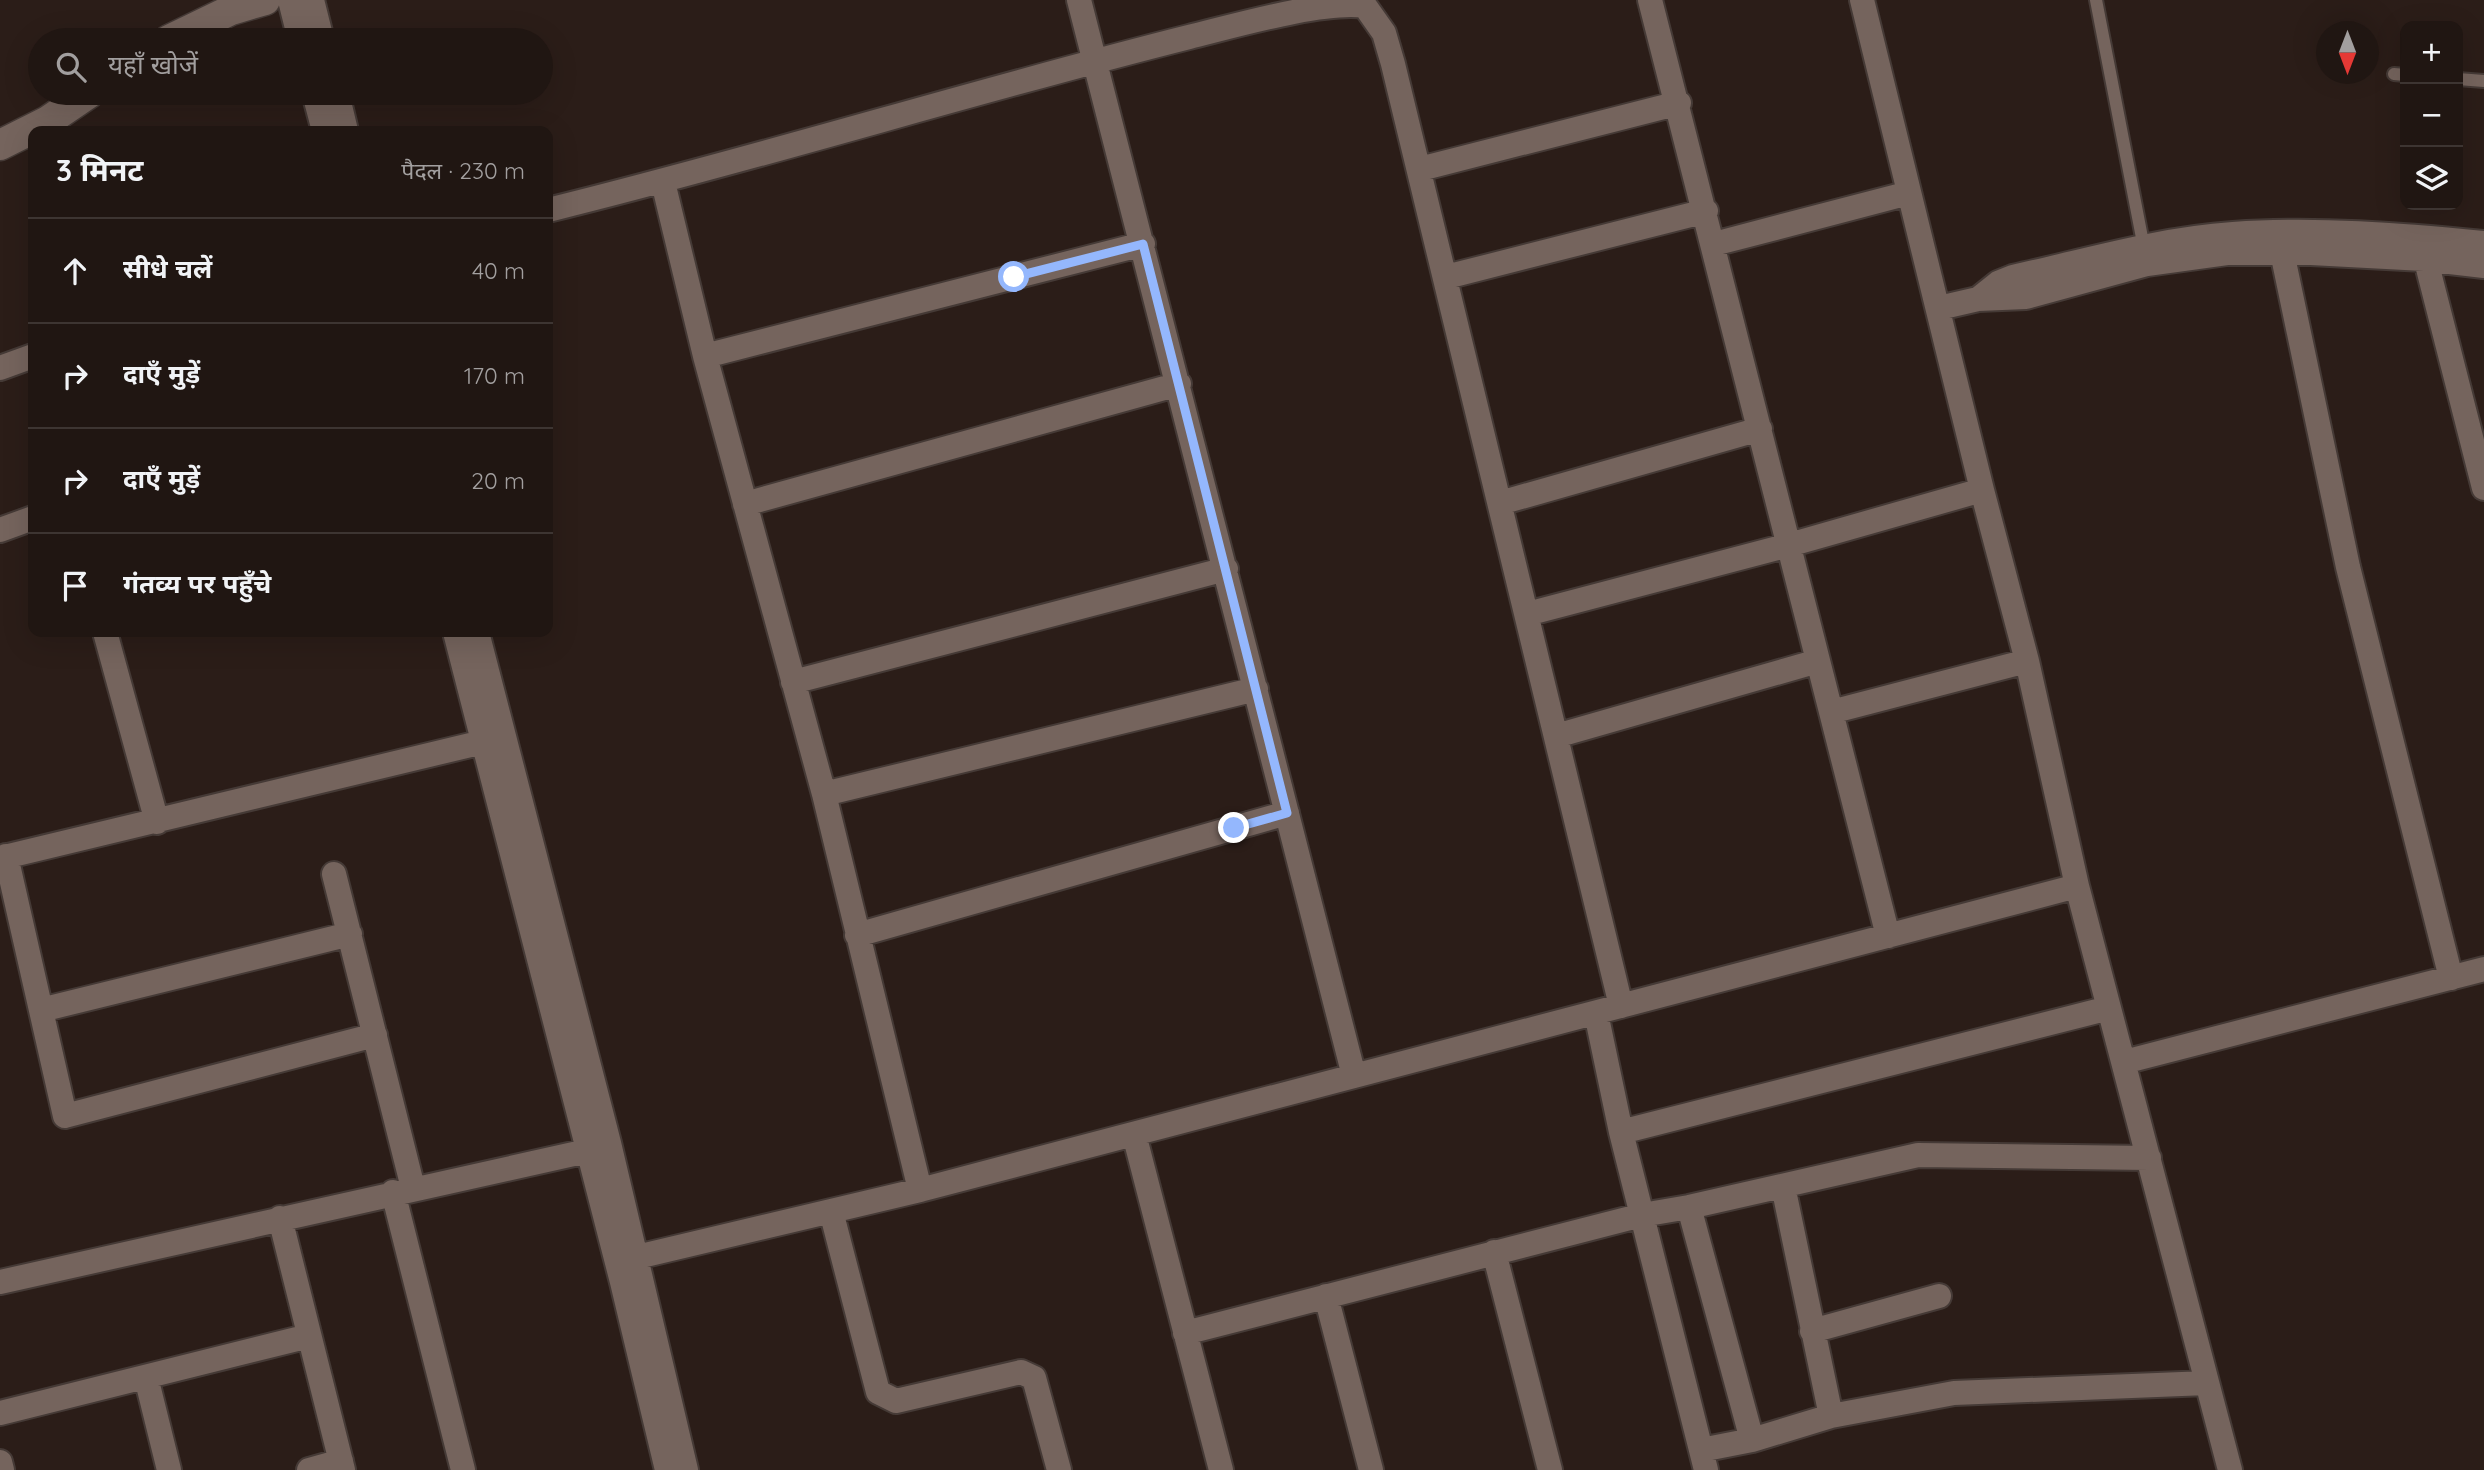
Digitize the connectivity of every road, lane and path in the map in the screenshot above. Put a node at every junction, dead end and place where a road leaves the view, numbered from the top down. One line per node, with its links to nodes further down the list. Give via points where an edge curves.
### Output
1 (265, 0): 9 (street)
2 (290, 0): 10 (street)
3 (312, 0): 11 (street)
4 (1079, 0): 12 (street)
5 (1650, 0): 15 (street)
6 (1862, 0): 26 (street)
7 (2096, 0): 32 (lane)
8 (1376, 3): 12 (street, via 1310,7); 24 (street)
9 (194, 28)
10 (297, 28)
11 (320, 28)
12 (1096, 61): 25 (street); 30 (street)
13 (2463, 79): 14 (lane)
14 (2484, 81)
15 (1679, 103): 24 (street); 28 (street)
16 (71, 105): 19 (street)
17 (317, 105): 20 (street)
18 (340, 105): 21 (street)
19 (38, 126)
20 (323, 126)
21 (345, 126)
22 (28, 131): 23 (street)
23 (0, 145)
24 (1420, 169): 36 (street)
25 (663, 182): 27 (street); 39 (street)
26 (1909, 192): 31 (street); 38 (street)
27 (553, 209)
28 (1706, 211): 31 (street); 36 (street)
29 (2484, 243): 33 (street)
30 (1143, 244): 39 (street); 42 (street)
31 (1714, 244): 44 (street)
32 (2144, 247): 33 (street, via 2234,234); 37 (street, via 2013,277)
33 (2422, 248): 34 (street); 35 (street); 43 (street)
34 (2282, 253): 37 (street, via 2193,256 2026,297); 74 (street, via 2348,567)
35 (2484, 266)
36 (1446, 277): 47 (street)
37 (1978, 299): 38 (street)
38 (1939, 308): 46 (street)
39 (705, 356): 48 (street)
40 (28, 360): 41 (street)
41 (0, 368)
42 (1179, 384): 48 (street); 52 (street)
43 (2473, 412): 45 (street)
44 (1760, 429): 47 (street); 51 (street)
45 (2484, 488)
46 (1982, 490): 51 (street); 58 (street)
47 (1500, 503): 53 (street)
48 (745, 505): 59 (street)
49 (28, 521): 50 (street)
50 (0, 530)
51 (1789, 545): 53 (street); 57 (street)
52 (1226, 569): 59 (street); 60 (street)
53 (1527, 614): 62 (street)
54 (106, 637): 66 (street)
55 (456, 637): 63 (street)
56 (478, 637): 94 (street)
57 (1818, 661): 61 (street); 62 (street)
58 (2027, 661): 61 (street); 69 (street)
59 (793, 682): 64 (street)
60 (1256, 689): 64 (street); 65 (street)
61 (1831, 712): 72 (street)
62 (1556, 736): 75 (street)
63 (483, 742): 66 (street); 84 (street)
64 (824, 794): 71 (street)
65 (1287, 813): 71 (street); 81 (street)
66 (157, 822): 67 (street)
67 (3, 857): 77 (street)
68 (334, 874): 70 (street)
69 (2077, 886): 72 (street); 76 (street)
70 (350, 934): 77 (street); 79 (street)
71 (858, 934): 88 (street)
72 (1888, 936): 75 (street)
73 (2484, 969): 74 (street)
74 (2451, 978): 80 (street)
75 (1621, 1006): 78 (street)
76 (2109, 1008): 80 (street); 82 (street)
77 (41, 1010): 79 (street, via 65,1116)
78 (1596, 1013): 81 (street); 82 (street)
79 (375, 1035): 87 (street)
80 (2124, 1062): 85 (street)
81 (1354, 1076): 83 (street)
82 (1621, 1132): 91 (street)
83 (1134, 1134): 88 (street); 99 (street)
84 (587, 1151): 87 (street); 113 (street)
85 (2149, 1158): 86 (street, via 1918,1156); 102 (street)
86 (1783, 1186): 89 (street); 98 (street)
87 (403, 1190): 92 (street); 112 (street)
88 (920, 1190): 90 (street)
89 (1689, 1207): 91 (street); 105 (street)
90 (831, 1211): 94 (street); 115 (street, via 878,1392 896,1401 1021,1372 1030,1374)
91 (1642, 1215): 93 (street); 106 (street)
92 (280, 1218): 95 (street); 100 (street)
93 (1494, 1252): 96 (street); 118 (street)
94 (637, 1257): 114 (street)
95 (0, 1282)
96 (1326, 1296): 99 (street); 117 (street)
97 (1939, 1296): 98 (street)
98 (1812, 1331): 104 (street)
99 (1185, 1333): 116 (street)
100 (309, 1336): 101 (street); 108 (street)
101 (146, 1377): 103 (street); 110 (street)
102 (2207, 1383): 104 (street, via 1954,1393); 119 (street)
103 (0, 1413)
104 (1831, 1416): 105 (street)
105 (1752, 1440): 106 (street)
106 (1703, 1460)
107 (0, 1462): 109 (street)
108 (342, 1465): 111 (street)
109 (2, 1470)
110 (169, 1470)
111 (309, 1470)
112 (463, 1470)
113 (667, 1470)
114 (687, 1470)
115 (1059, 1470)
116 (1221, 1470)
117 (1371, 1470)
118 (1550, 1470)
119 (2230, 1470)

